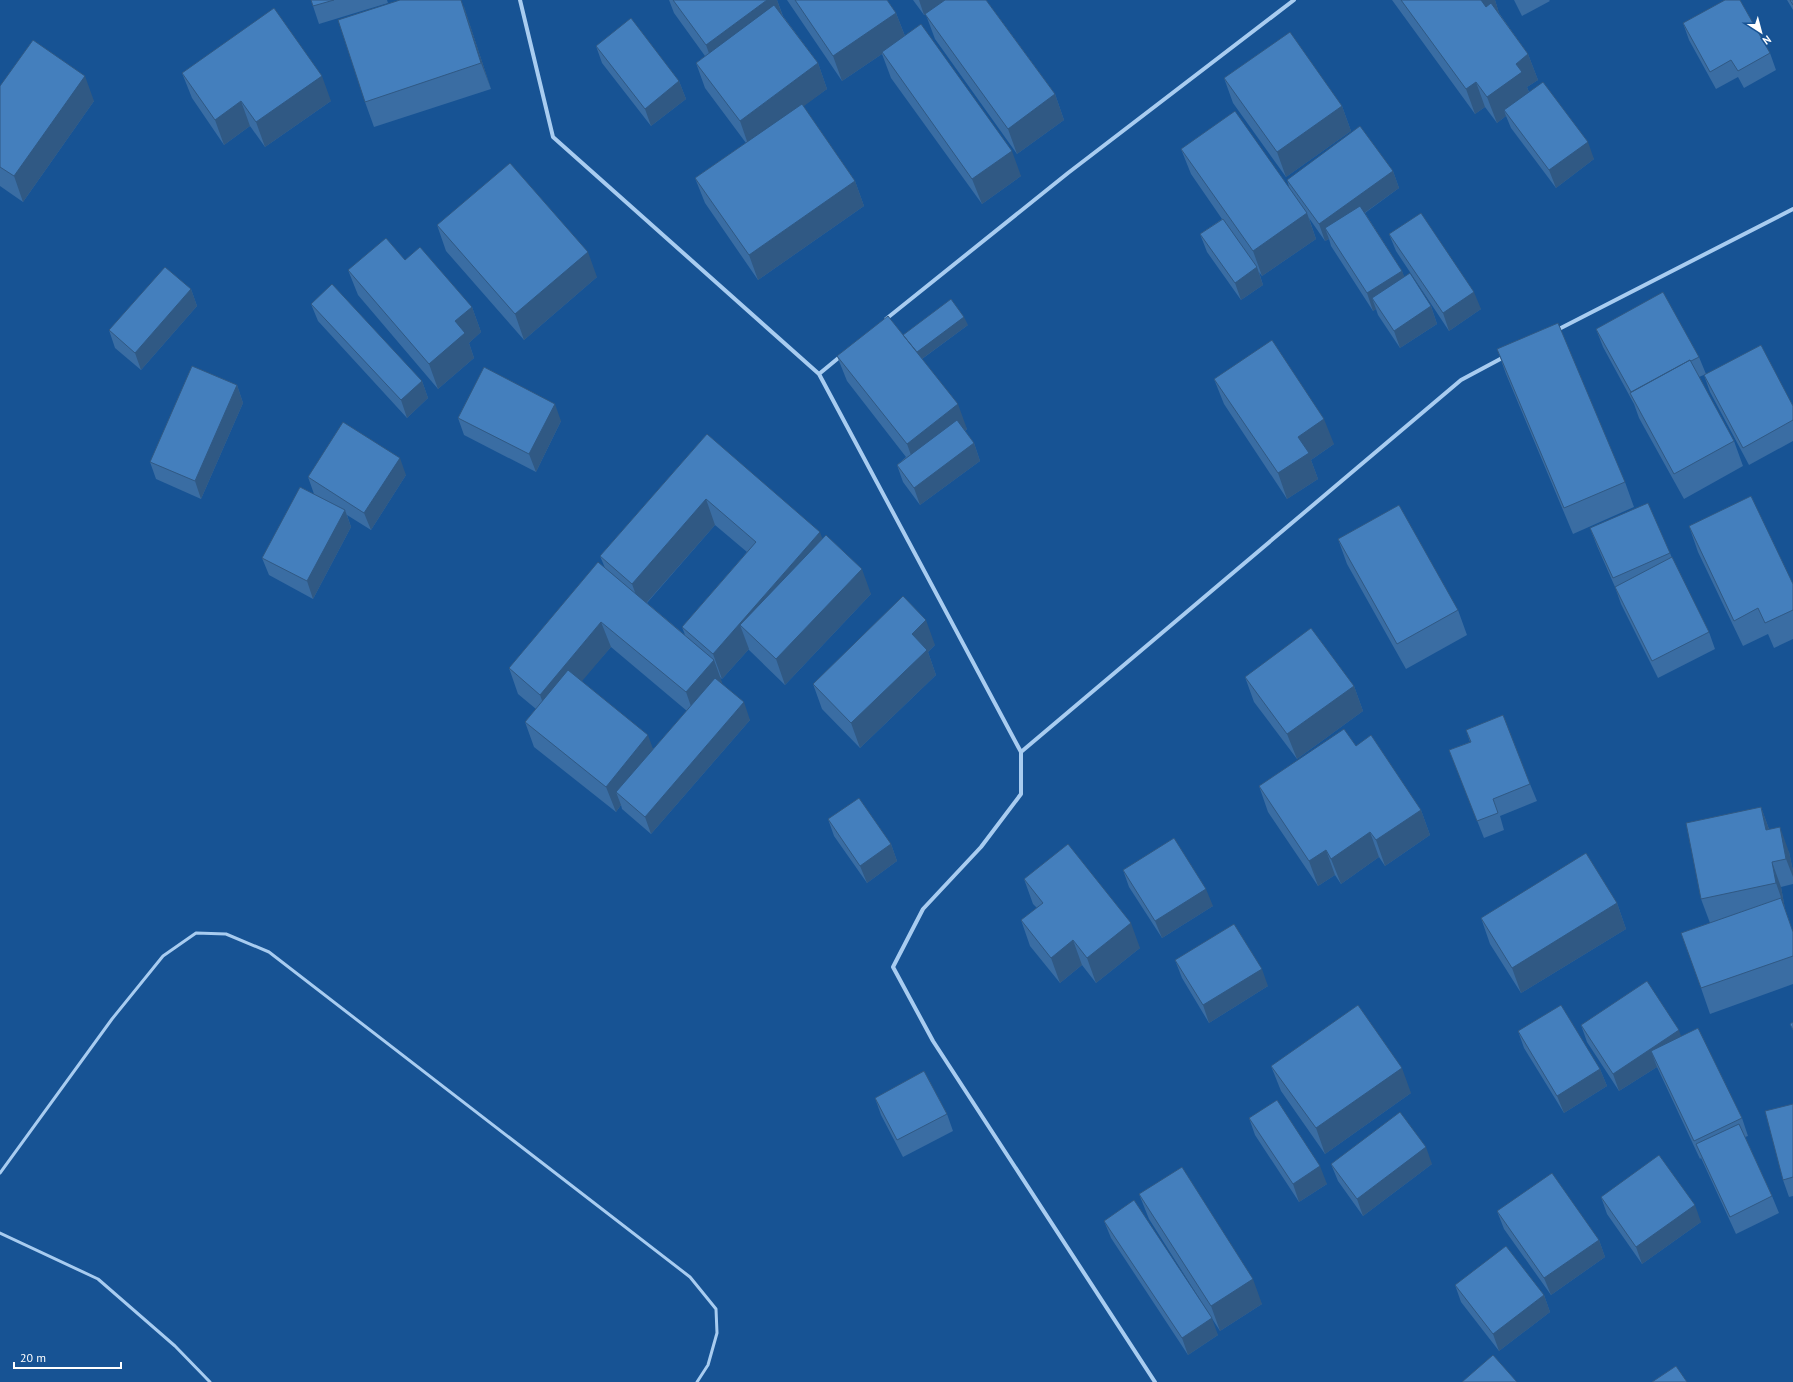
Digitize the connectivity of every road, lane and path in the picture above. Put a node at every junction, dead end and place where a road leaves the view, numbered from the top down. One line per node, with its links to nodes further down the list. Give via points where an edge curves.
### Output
1 (520, 0): 8 (street, via 553,137)
2 (1294, 0): 4 (street, via 1068,173)
3 (1793, 209): 5 (street)
4 (881, 324)
5 (1553, 332)
6 (844, 354): 8 (street)
7 (1510, 354): 9 (street, via 1461,380)
8 (819, 374): 9 (street)
9 (1020, 752): 14 (street, via 1021,794 981,847 923,909 893,967 933,1041)
10 (0, 1173): 13 (lane, via 112,1019 163,956 196,933 226,934 269,952 690,1277 716,1309 717,1333 708,1365)
11 (0, 1234): 12 (lane, via 98,1278 175,1346)
12 (210, 1382)
13 (697, 1382)
14 (1155, 1382)

